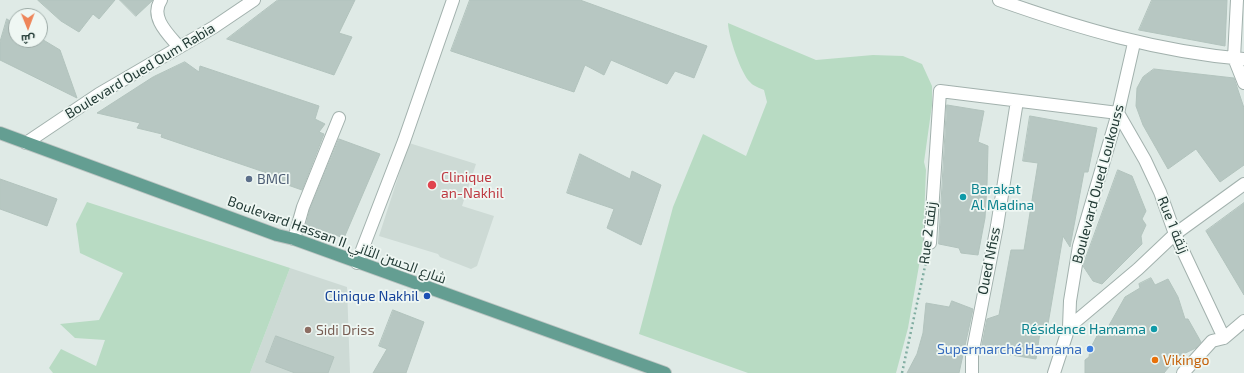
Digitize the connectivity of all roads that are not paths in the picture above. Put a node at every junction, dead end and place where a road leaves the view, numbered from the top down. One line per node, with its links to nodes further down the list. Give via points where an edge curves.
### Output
1 (161, 0): 7 (street, via 157,10 158,19)
2 (254, 0): 7 (street, Boulevard Oued Oum Rabia)
3 (453, 0): 19 (street)
4 (999, 0): 6 (street)
5 (1237, 0): 8 (street)
6 (1134, 43): 8 (street); 11 (street, Boulevard Oued Loukouss)
7 (179, 48): 14 (street, Boulevard Oued Oum Rabia, via 99,94)
8 (1239, 59): 9 (street)
9 (1244, 83)
10 (1017, 101): 11 (street); 18 (street, Rue 2 زنقة, via 940,91); 24 (street, Oued Nfiss, via 972,355)
11 (1118, 114): 16 (street, Rue 1 زنقة, via 1157,186); 21 (street, Boulevard Oued Loukouss, via 1080,246 1070,301)
12 (339, 118): 17 (street, via 303,208)
13 (0, 133): 14 (main road, Boulevard Hassan II شارع الحسن الثاني)
14 (26, 143): 17 (main road, Boulevard Hassan II شارع الحسن الثاني)
15 (1244, 184): 16 (street)
16 (1175, 234): 21 (street); 22 (street, Rue 1 زنقة)
17 (294, 239): 19 (main road, Boulevard Hassan II شارع الحسن الثاني)
18 (930, 243)
19 (357, 263): 23 (main road, Boulevard Hassan II شارع الحسن الثاني)
20 (1244, 321): 22 (street)
21 (1069, 327): 25 (street, Boulevard Oued Loukouss)
22 (1224, 338): 26 (street, via 1212,341)
23 (665, 373)
24 (972, 373)
25 (1054, 373)
26 (1183, 373)

